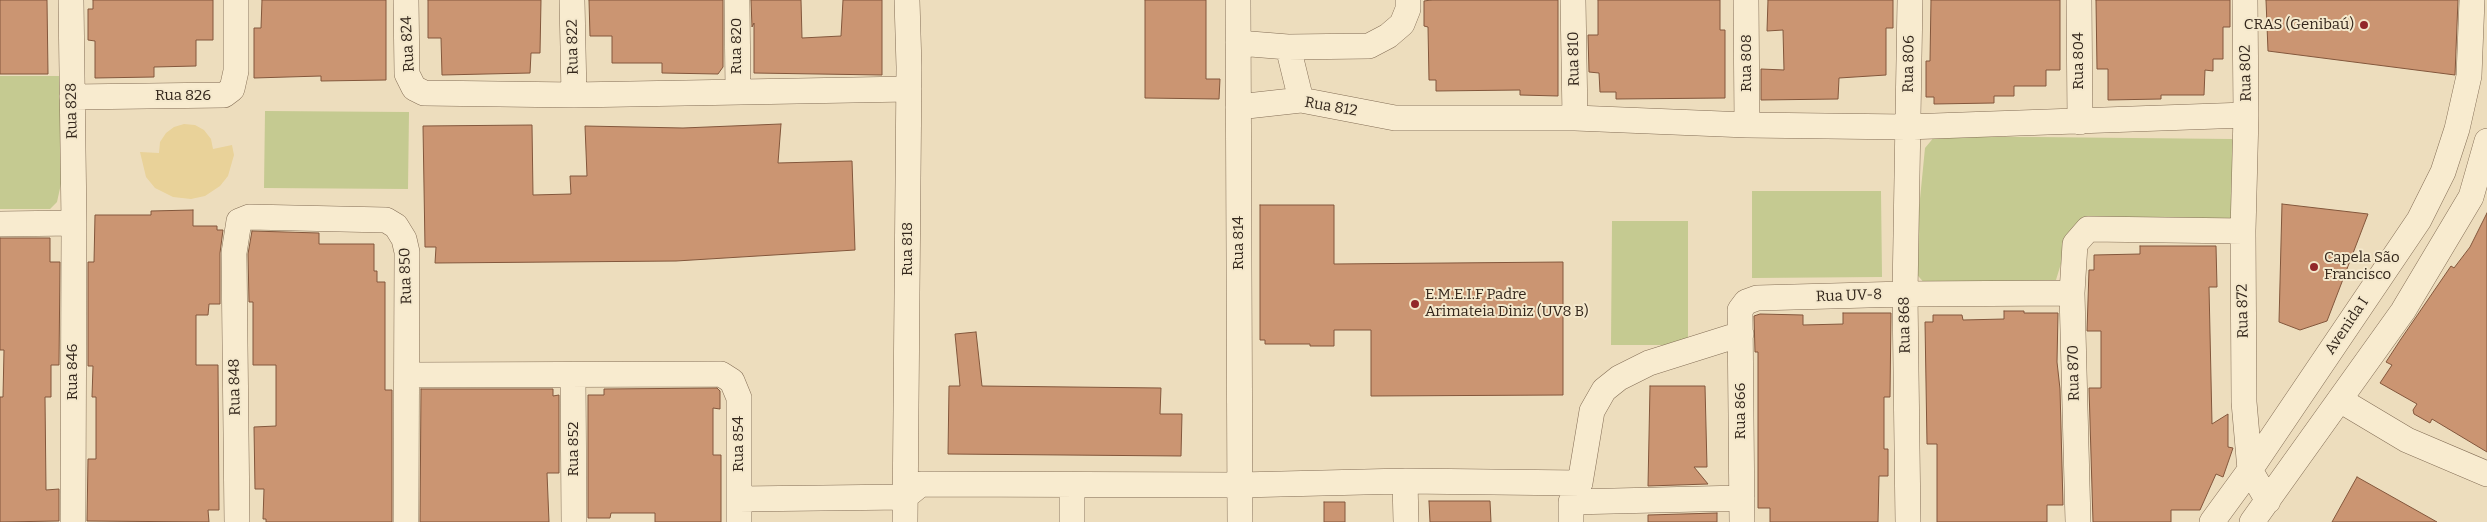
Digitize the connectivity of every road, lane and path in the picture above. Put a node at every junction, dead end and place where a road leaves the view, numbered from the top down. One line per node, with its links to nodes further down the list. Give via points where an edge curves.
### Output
1 (70, 0): 20 (street, Rua 828)
2 (236, 0): 20 (street, Rua 826, via 236,71 232,89 224,95)
3 (406, 0): 19 (street, Rua 824, via 406,74 414,88 442,95)
4 (572, 0): 19 (street, Rua 822)
5 (737, 0): 18 (street, Rua 820)
6 (907, 0): 17 (street, Rua 818)
7 (1238, 0): 15 (street, Rua 814)
8 (1408, 0): 16 (street, via 1402,24 1369,46)
9 (1574, 0): 24 (street, Rua 810)
10 (1746, 0): 26 (street, Rua 808)
11 (1910, 0): 27 (street, Rua 806)
12 (2079, 0): 25 (street, Rua 804)
13 (2245, 0): 23 (street, Rua 802)
14 (2472, 0): 41 (street, Avenida I, via 2469,76 2443,172 2419,220)
15 (1238, 43): 16 (street); 22 (street, Rua 814)
16 (1288, 48): 21 (street)
17 (909, 89): 18 (street, Rua 824); 46 (street, Rua 818)
18 (738, 92): 19 (street, Rua 824)
19 (574, 95)
20 (72, 96): 30 (street, Rua 828)
21 (1301, 100): 22 (street, Rua 812); 24 (street, Rua 812, via 1395,118)
22 (1238, 107): 45 (street, Rua 814)
23 (2246, 115): 25 (street, Rua 812); 32 (street, Rua 872)
24 (1575, 118): 26 (street, Rua 812)
25 (2080, 122): 27 (street, Rua 812)
26 (1747, 126): 27 (street, Rua 812)
27 (1906, 127): 35 (street, Rua 868)
28 (2487, 141): 29 (street)
29 (2479, 200): 40 (street)
30 (74, 223): 31 (street); 51 (street, Rua 846)
31 (0, 224)
32 (2242, 231): 34 (street, Rua 870, via 2088,229 2075,244); 41 (street, Rua 872, via 2244,402)
33 (234, 253): 38 (street, Rua 850, via 239,221 249,216 386,220 396,226 407,252); 52 (street, Rua 848)
34 (2072, 293): 35 (street, Rua UV-8); 60 (street, Rua 870)
35 (1905, 294): 36 (street, Rua UV-8, via 1757,298); 59 (street, Rua 868)
36 (1746, 302): 37 (street, Rua 866, via 1740,310)
37 (1741, 334): 48 (street, via 1649,363 1619,378 1604,390 1592,411); 50 (street, Rua 866)
38 (407, 375): 39 (street); 53 (street, Rua 850)
39 (573, 375): 49 (street, Rua 854, via 721,374 732,381 739,398); 54 (street, Rua 852)
40 (2340, 400): 42 (street, via 2407,440); 47 (street)
41 (2250, 470): 47 (street, Rua 872); 61 (street, Avenida I)
42 (2487, 474)
43 (1405, 482): 45 (street); 48 (street); 58 (street)
44 (1072, 485): 45 (street); 46 (street, via 921,484); 56 (street)
45 (1240, 485): 57 (street, Rua 814)
46 (905, 497): 49 (street); 55 (street, Rua 818)
47 (2268, 501): 62 (street)
48 (1574, 502): 50 (street)
49 (739, 510)
50 (1742, 510)
51 (73, 522)
52 (237, 522)
53 (406, 522)
54 (574, 522)
55 (905, 522)
56 (1072, 522)
57 (1240, 522)
58 (1406, 522)
59 (1908, 522)
60 (2078, 522)
61 (2212, 522)
62 (2252, 522)

